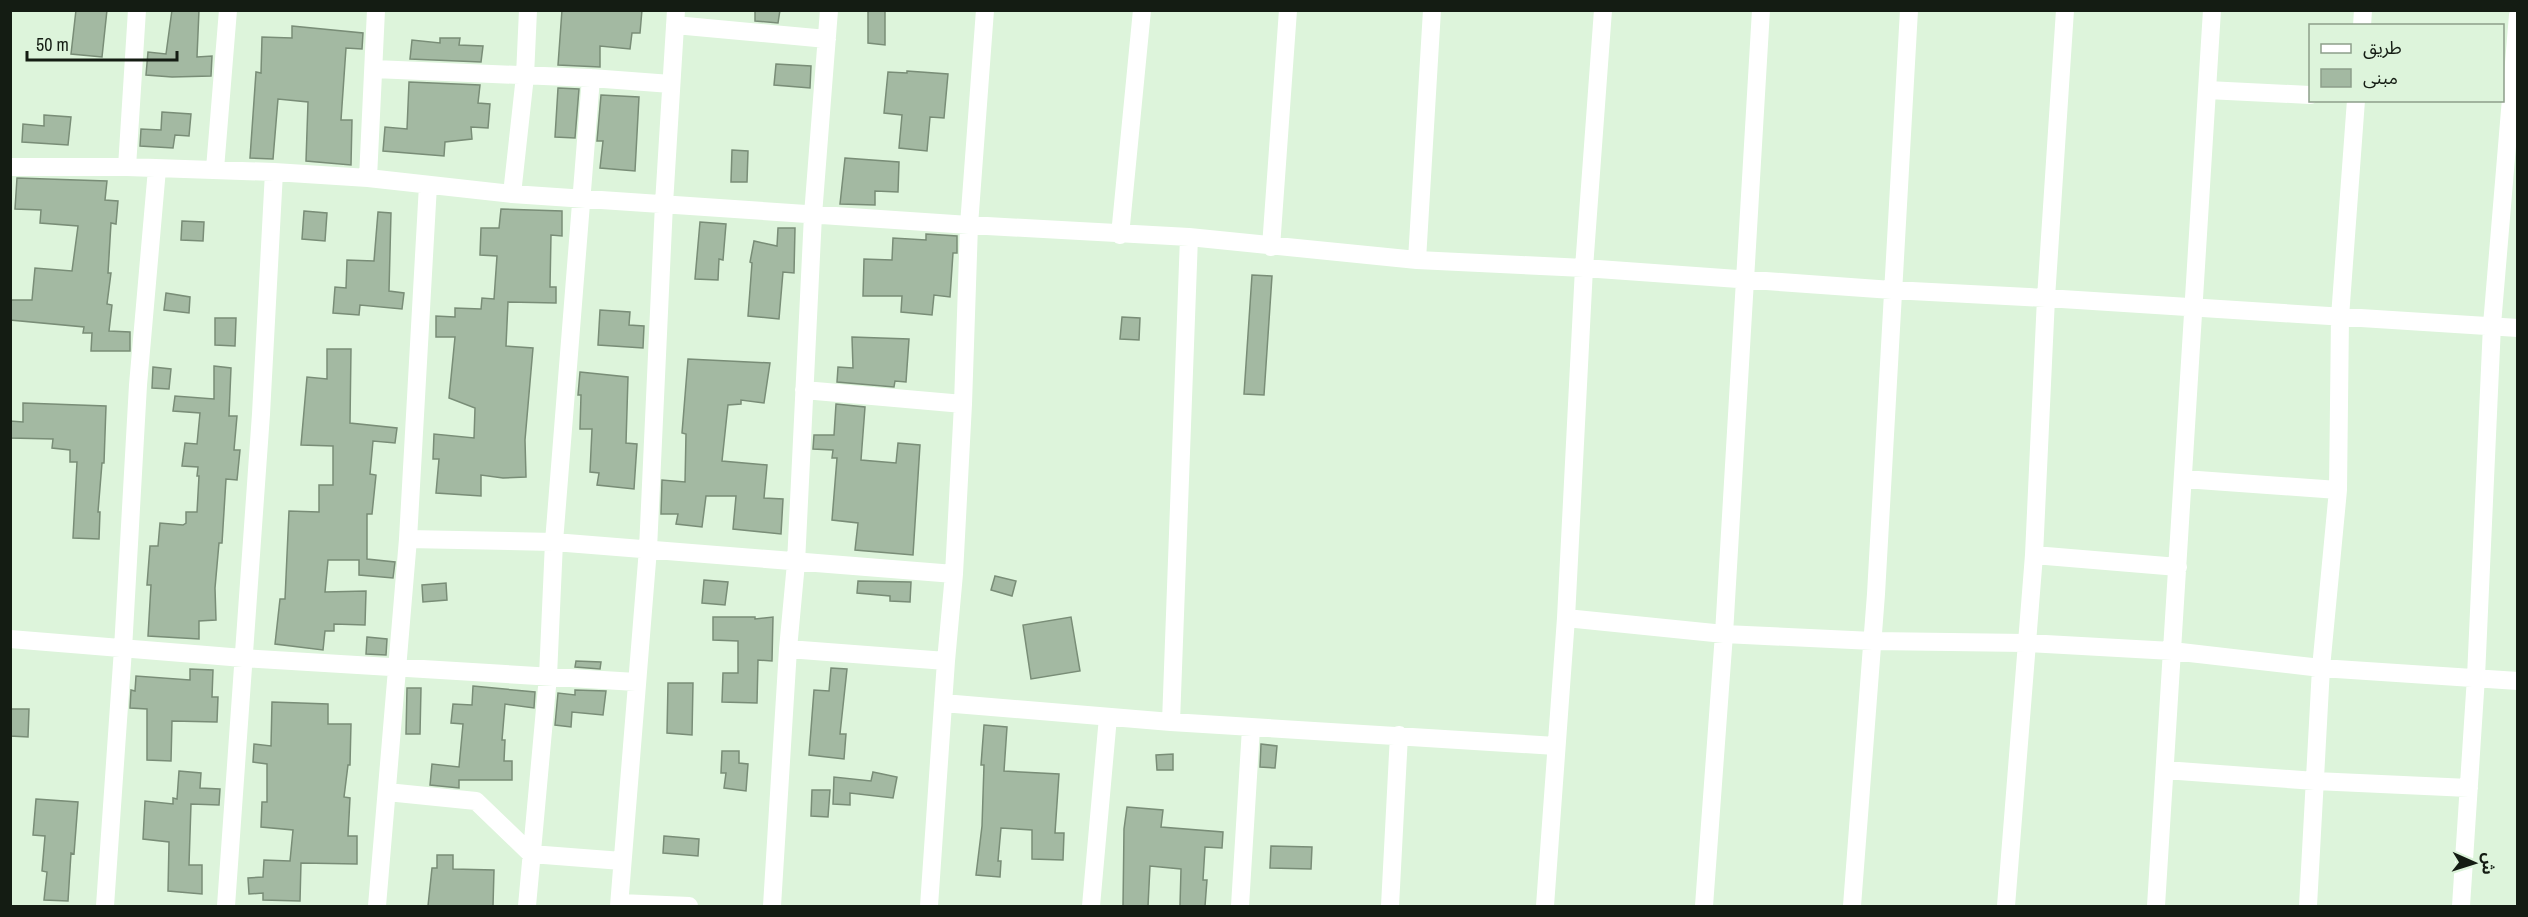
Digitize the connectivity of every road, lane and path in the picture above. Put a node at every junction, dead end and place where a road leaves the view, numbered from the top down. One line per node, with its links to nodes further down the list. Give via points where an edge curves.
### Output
1 (137, 10): 27 (street)
2 (228, 10): 29 (street)
3 (376, 10): 19 (street)
4 (528, 10): 20 (street)
5 (829, 10): 17 (street)
6 (984, 10): 37 (street)
7 (1142, 10): 38 (street)
8 (1288, 10): 40 (street)
9 (1432, 10): 41 (street)
10 (1603, 10): 42 (street)
11 (1761, 10): 43 (street)
12 (1909, 10): 44 (street)
13 (2065, 10): 45 (street)
14 (2212, 10): 23 (street)
15 (2517, 15): 18 (street)
16 (676, 18): 17 (street); 22 (street)
17 (827, 39): 36 (street)
18 (2508, 58): 48 (street)
19 (374, 69): 20 (street); 31 (street)
20 (525, 76): 21 (street); 33 (street)
21 (591, 78): 22 (street); 34 (street)
22 (672, 84): 35 (street)
23 (2207, 90): 24 (street); 46 (street)
24 (2309, 95)
25 (2356, 102): 47 (street)
26 (10, 167): 27 (street)
27 (127, 167): 28 (street)
28 (157, 169): 29 (street); 66 (street, via 138,385)
29 (215, 169): 30 (street)
30 (274, 172): 31 (street); 69 (street)
31 (368, 178): 32 (street)
32 (428, 185): 33 (street); 54 (street)
33 (512, 194): 34 (street)
34 (583, 199): 35 (street); 55 (street)
35 (664, 204): 36 (street); 56 (street)
36 (813, 214): 37 (street); 50 (street)
37 (969, 225): 38 (street); 51 (street)
38 (1120, 235): 39 (street)
39 (1189, 237): 40 (street); 79 (street)
40 (1271, 247): 41 (street)
41 (1417, 260): 42 (street)
42 (1584, 268): 43 (street); 61 (street)
43 (1745, 280): 44 (street); 62 (street)
44 (1892, 290): 45 (street); 64 (street)
45 (2046, 298): 46 (street); 57 (street)
46 (2193, 307): 47 (street); 52 (street)
47 (2340, 316): 48 (street); 53 (street)
48 (2492, 326): 49 (street); 74 (street)
49 (2517, 328)
50 (804, 390): 51 (street); 58 (street)
51 (963, 404): 60 (street)
52 (2184, 479): 53 (street); 59 (street)
53 (2338, 490): 72 (street)
54 (408, 539): 55 (street); 71 (street)
55 (554, 542): 56 (street); 73 (street)
56 (648, 549): 58 (street); 76 (street)
57 (2034, 555): 59 (street); 65 (street)
58 (796, 563): 60 (street); 67 (street)
59 (2178, 567): 68 (street)
60 (954, 574): 70 (street)
61 (1566, 618): 62 (street); 82 (street)
62 (1724, 634): 64 (street); 101 (street)
63 (10, 639): 66 (street)
64 (1872, 641): 65 (street); 102 (street)
65 (2026, 643): 68 (street); 103 (street)
66 (123, 649): 69 (street); 90 (street)
67 (788, 649): 70 (street); 95 (street)
68 (2172, 651): 72 (street); 83 (street)
69 (243, 658): 71 (street); 91 (street)
70 (946, 662): 77 (street)
71 (396, 667): 73 (street); 86 (street)
72 (2320, 668): 74 (street); 84 (street)
73 (548, 676): 76 (street); 87 (street)
74 (2476, 677): 75 (street); 85 (street)
75 (2517, 681)
76 (636, 682): 88 (street)
77 (944, 703): 78 (street); 96 (street)
78 (1108, 717): 79 (street); 97 (street)
79 (1171, 722): 80 (street)
80 (1251, 728): 81 (street); 98 (street)
81 (1398, 735): 82 (street); 99 (street)
82 (1556, 746): 100 (street)
83 (2165, 770): 84 (street); 104 (street)
84 (2315, 781): 85 (street); 105 (street)
85 (2469, 789): 106 (street)
86 (387, 792): 87 (street, via 476,801); 92 (street)
87 (531, 854): 88 (street); 93 (street)
88 (622, 861): 89 (street)
89 (620, 905): 94 (street)
90 (105, 906)
91 (226, 906)
92 (377, 906)
93 (527, 906)
94 (689, 906)
95 (772, 906)
96 (929, 906)
97 (1090, 906)
98 (1240, 906)
99 (1390, 906)
100 (1545, 906)
101 (1704, 906)
102 (1852, 906)
103 (2006, 906)
104 (2156, 906)
105 (2308, 906)
106 (2461, 906)

